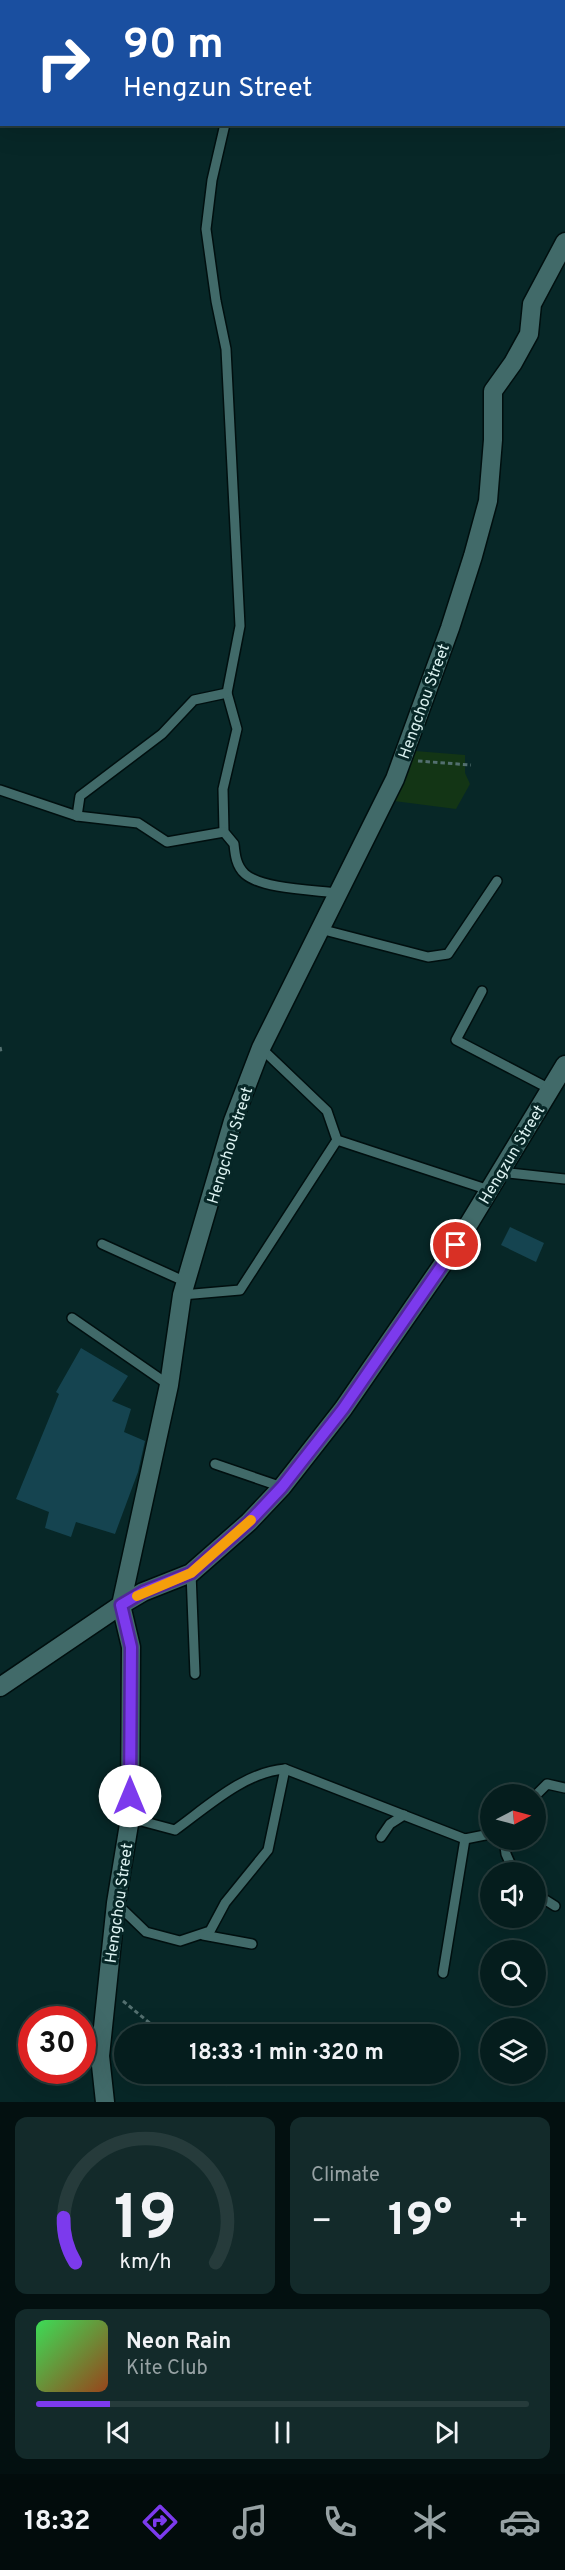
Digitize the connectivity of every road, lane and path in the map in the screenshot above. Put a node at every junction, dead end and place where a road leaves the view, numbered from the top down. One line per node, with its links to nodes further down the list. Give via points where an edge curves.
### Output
1 (225, 126): 3 (lane, via 206,229 226,349 240,626)
2 (565, 242): 4 (street, Hengchou Street, via 532,304 529,334 493,391 488,501 450,628)
3 (227, 693): 7 (lane, via 195,700 162,734 80,796); 8 (lane, via 237,729 223,789)
4 (401, 760): 5 (path); 10 (street, Hengchou Street)
5 (471, 765)
6 (0, 790): 7 (lane)
7 (77, 816): 8 (lane, via 138,823 167,842)
8 (224, 832): 10 (lane, via 234,844 244,873 256,881)
9 (496, 881): 11 (lane, via 448,954 428,957)
10 (337, 893): 11 (street, Hengchou Street)
11 (320, 929): 13 (street, Hengchou Street)
12 (482, 991): 15 (lane, via 456,1040)
13 (261, 1048): 16 (lane, via 327,1112); 21 (street, Hengchou Street, via 233,1121)
14 (565, 1065): 15 (street, Hengzun Street)
15 (550, 1089): 17 (street, Hengzun Street)
16 (337, 1140): 19 (lane); 21 (lane, via 240,1290)
17 (500, 1172): 18 (lane); 19 (street, Hengzun Street)
18 (565, 1179)
19 (489, 1190): 25 (street, Hengzun Street, via 350,1400)
20 (102, 1244): 21 (lane)
21 (184, 1288): 23 (street, Hengchou Street)
22 (72, 1318): 23 (lane)
23 (169, 1385): 27 (street, Hengchou Street)
24 (215, 1464): 25 (lane)
25 (282, 1487): 26 (street, Hengzun Street)
26 (191, 1573): 27 (street, Hengzun Street); 28 (lane)
27 (121, 1605): 29 (street, Hengzun Street); 34 (street, Hengchou Street, via 131,1647)
28 (195, 1674)
29 (0, 1686)
30 (285, 1769): 33 (lane); 34 (lane, via 271,1770 234,1788 175,1830); 41 (lane, via 268,1850 225,1903 210,1931)
31 (546, 1785): 32 (lane)
32 (565, 1788)
33 (404, 1815): 36 (lane, via 390,1824); 37 (lane)
34 (130, 1818): 39 (street, Hengchou Street)
35 (480, 1836): 37 (lane)
36 (381, 1837)
37 (465, 1839): 43 (lane)
38 (546, 1900): 40 (lane)
39 (116, 1903): 41 (lane, via 146,1932 180,1941); 44 (street, Hengchou Street)
40 (555, 1906)
41 (201, 1934): 42 (lane)
42 (252, 1944)
43 (443, 1973)
44 (107, 1989): 45 (path); 46 (street, Hengchou Street, via 100,2056)
45 (151, 2024)
46 (105, 2102)

